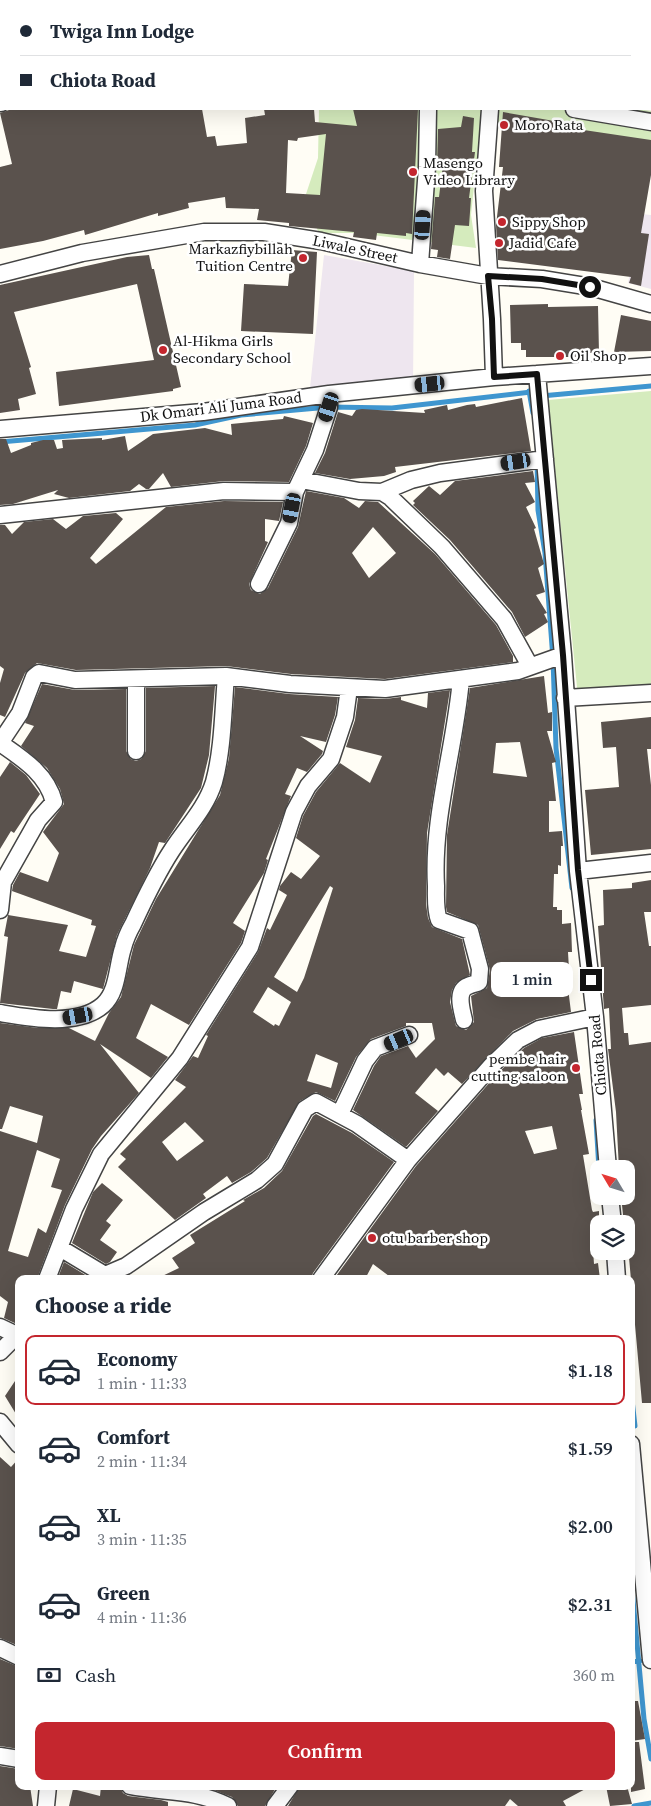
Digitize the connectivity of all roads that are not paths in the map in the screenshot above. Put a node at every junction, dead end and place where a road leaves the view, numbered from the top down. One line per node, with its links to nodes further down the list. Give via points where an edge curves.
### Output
1 (428, 110): 5 (street)
2 (490, 110): 7 (street, via 484,191)
3 (580, 110): 4 (street)
4 (651, 122)
5 (420, 264): 6 (street, Liwale Street, via 264,232 204,232 82,253); 7 (street, Liwale Street)
6 (0, 274)
7 (488, 276): 8 (street, Liwale Street, via 542,279 590,287); 11 (street)
8 (651, 304)
9 (651, 366): 10 (street, Dk Omari Ali Juma Road)
10 (537, 374): 11 (street, Dk Omari Ali Juma Road); 14 (street, Chiota Road)
11 (494, 377): 12 (street, Dk Omari Ali Juma Road)
12 (329, 394): 13 (street, Dk Omari Ali Juma Road, via 203,412); 15 (street, via 329,407 315,450)
13 (0, 430)
14 (539, 459): 16 (street, via 433,475); 19 (street, Chiota Road)
15 (298, 486): 16 (street); 17 (street); 18 (street, via 289,523)
16 (382, 492): 19 (street, via 442,547 504,619)
17 (0, 515)
18 (259, 584)
19 (549, 660): 21 (street, via 518,672); 25 (street, Chiota Road)
20 (226, 676): 22 (street); 23 (street); 30 (street, via 221,734 209,797 173,849 148,894 123,948 113,989 104,1004 93,1012 58,1020)
21 (461, 679): 23 (street, via 384,689); 32 (street, via 448,774 440,802 435,872 439,920 470,931 480,969 480,982 466,986 462,991)
22 (136, 680): 26 (street); 29 (street, via 75,680 39,673 34,677 20,713 0,743 25,760 47,782 54,802 38,820 4,882)
23 (350, 688): 37 (street, via 332,759 308,786 294,812 250,947 180,1058 101,1154 74,1208)
24 (651, 693): 25 (street)
25 (565, 698): 28 (street, Chiota Road)
26 (136, 752)
27 (651, 863): 28 (street)
28 (578, 870): 31 (street, Chiota Road)
29 (0, 910)
30 (0, 1013)
31 (595, 1017): 35 (street, via 539,1030 518,1040 490,1066); 36 (street, Chiota Road)
32 (464, 1020)
33 (409, 1035): 34 (street, via 375,1048 365,1061)
34 (340, 1114): 35 (street); 37 (street, via 316,1102 311,1103 275,1164 257,1180 126,1266 105,1275)
35 (408, 1160): 40 (street)
36 (607, 1160)
37 (60, 1248): 39 (street)
38 (616, 1260): 41 (street)
39 (49, 1275)
40 (324, 1275)
41 (617, 1275)
42 (0, 1327): 43 (street)
43 (15, 1334)
44 (15, 1339): 45 (street)
45 (0, 1352)
46 (0, 1422): 47 (street)
47 (15, 1440)
48 (635, 1485): 49 (street)
49 (650, 1637): 52 (street)
50 (0, 1648): 51 (street)
51 (15, 1655)
52 (651, 1660)
53 (0, 1756): 54 (street)
54 (15, 1758)
55 (48, 1790): 58 (street)
56 (152, 1790): 59 (street, via 200,1794)
57 (287, 1790): 60 (street)
58 (46, 1806)
59 (228, 1806)
60 (275, 1806)

